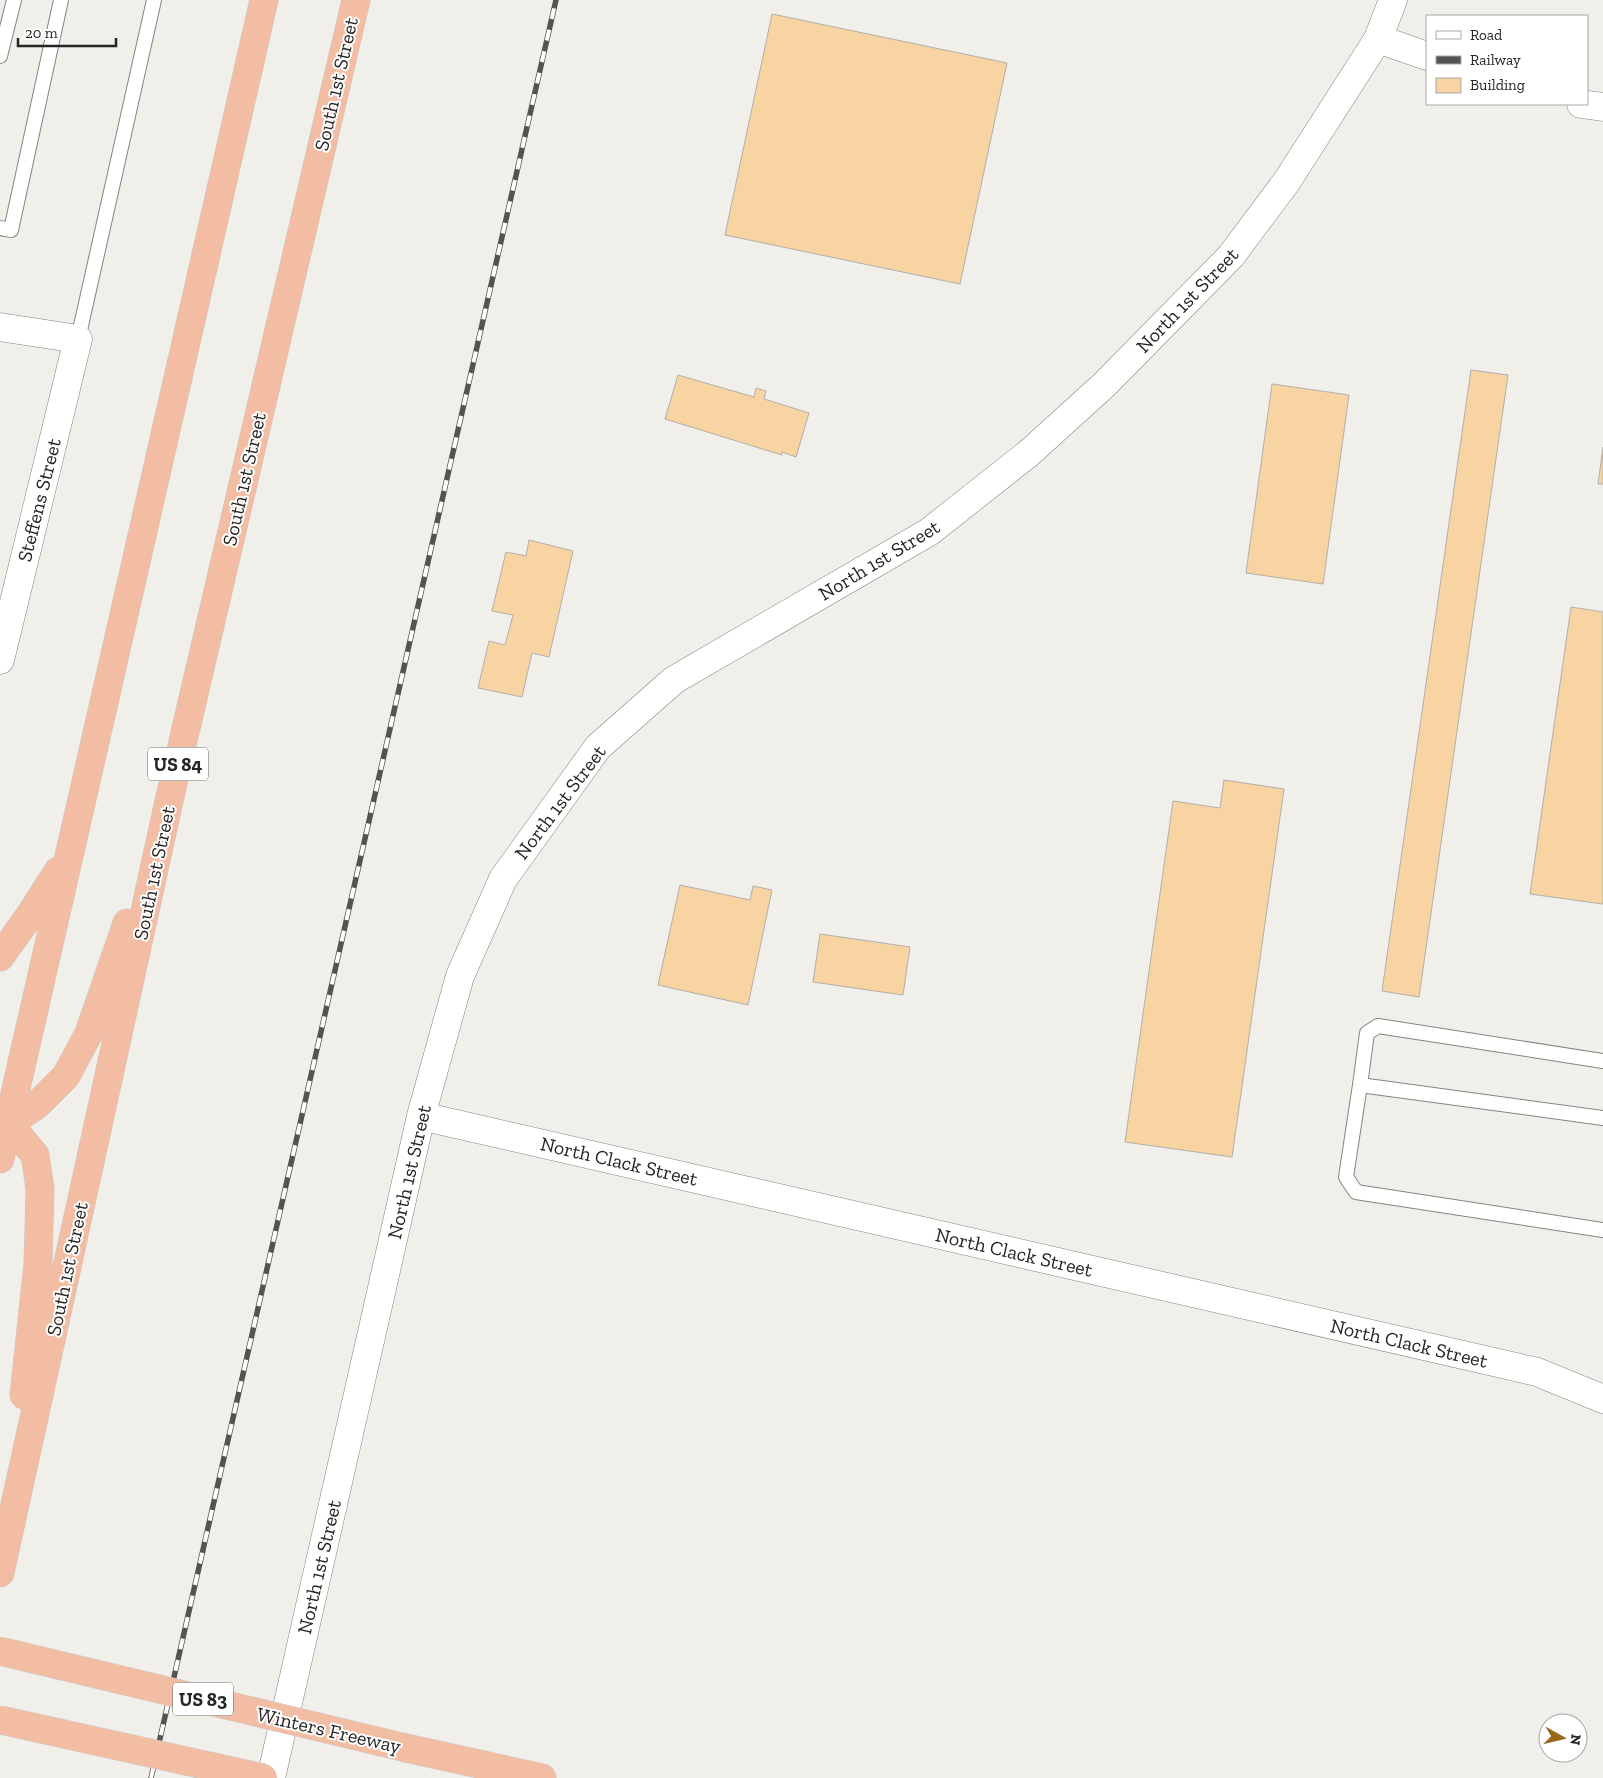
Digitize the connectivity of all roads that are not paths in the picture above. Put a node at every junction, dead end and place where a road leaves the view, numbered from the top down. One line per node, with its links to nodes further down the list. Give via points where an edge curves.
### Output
1 (14, 0): 8 (lane)
2 (61, 0): 12 (lane, via 10,230)
3 (154, 0): 14 (lane)
4 (264, 0): 18 (highway)
5 (356, 0): 17 (highway, South 1st Street / US 84)
6 (1393, 0): 7 (street, North 1st Street)
7 (1378, 39): 9 (street); 22 (street, North 1st Street, via 1287,182 1231,256 1104,385 1028,453 929,532 674,680 598,748 502,879 460,976)
8 (0, 56)
9 (1426, 56)
10 (1588, 105): 11 (street)
11 (1603, 107)
12 (0, 228)
13 (0, 327): 14 (street)
14 (78, 339): 15 (street, Steffens Street)
15 (4, 628): 16 (street, Steffens Street)
16 (0, 660)
17 (169, 801): 24 (highway, via 89,1033 66,1076 38,1104); 28 (highway, South 1st Street / US 84)
18 (68, 855): 19 (highway); 24 (highway)
19 (0, 957)
20 (1603, 1061): 21 (lane, via 1378,1026 1367,1033)
21 (1360, 1085): 23 (lane); 26 (lane, via 1346,1177 1356,1192)
22 (421, 1116): 27 (street, North Clack Street, via 1537,1372); 33 (street, North 1st Street)
23 (1603, 1118)
24 (3, 1122): 25 (highway); 28 (highway, via 35,1154 40,1189 38,1264)
25 (0, 1159)
26 (1603, 1230)
27 (1603, 1399)
28 (9, 1531): 29 (highway, South 1st Street / US 84)
29 (0, 1573)
30 (0, 1651): 34 (highway, Winters Freeway / US 83, bridge)
31 (0, 1720): 32 (highway, bridge)
32 (263, 1778)
33 (271, 1778)
34 (542, 1778)

